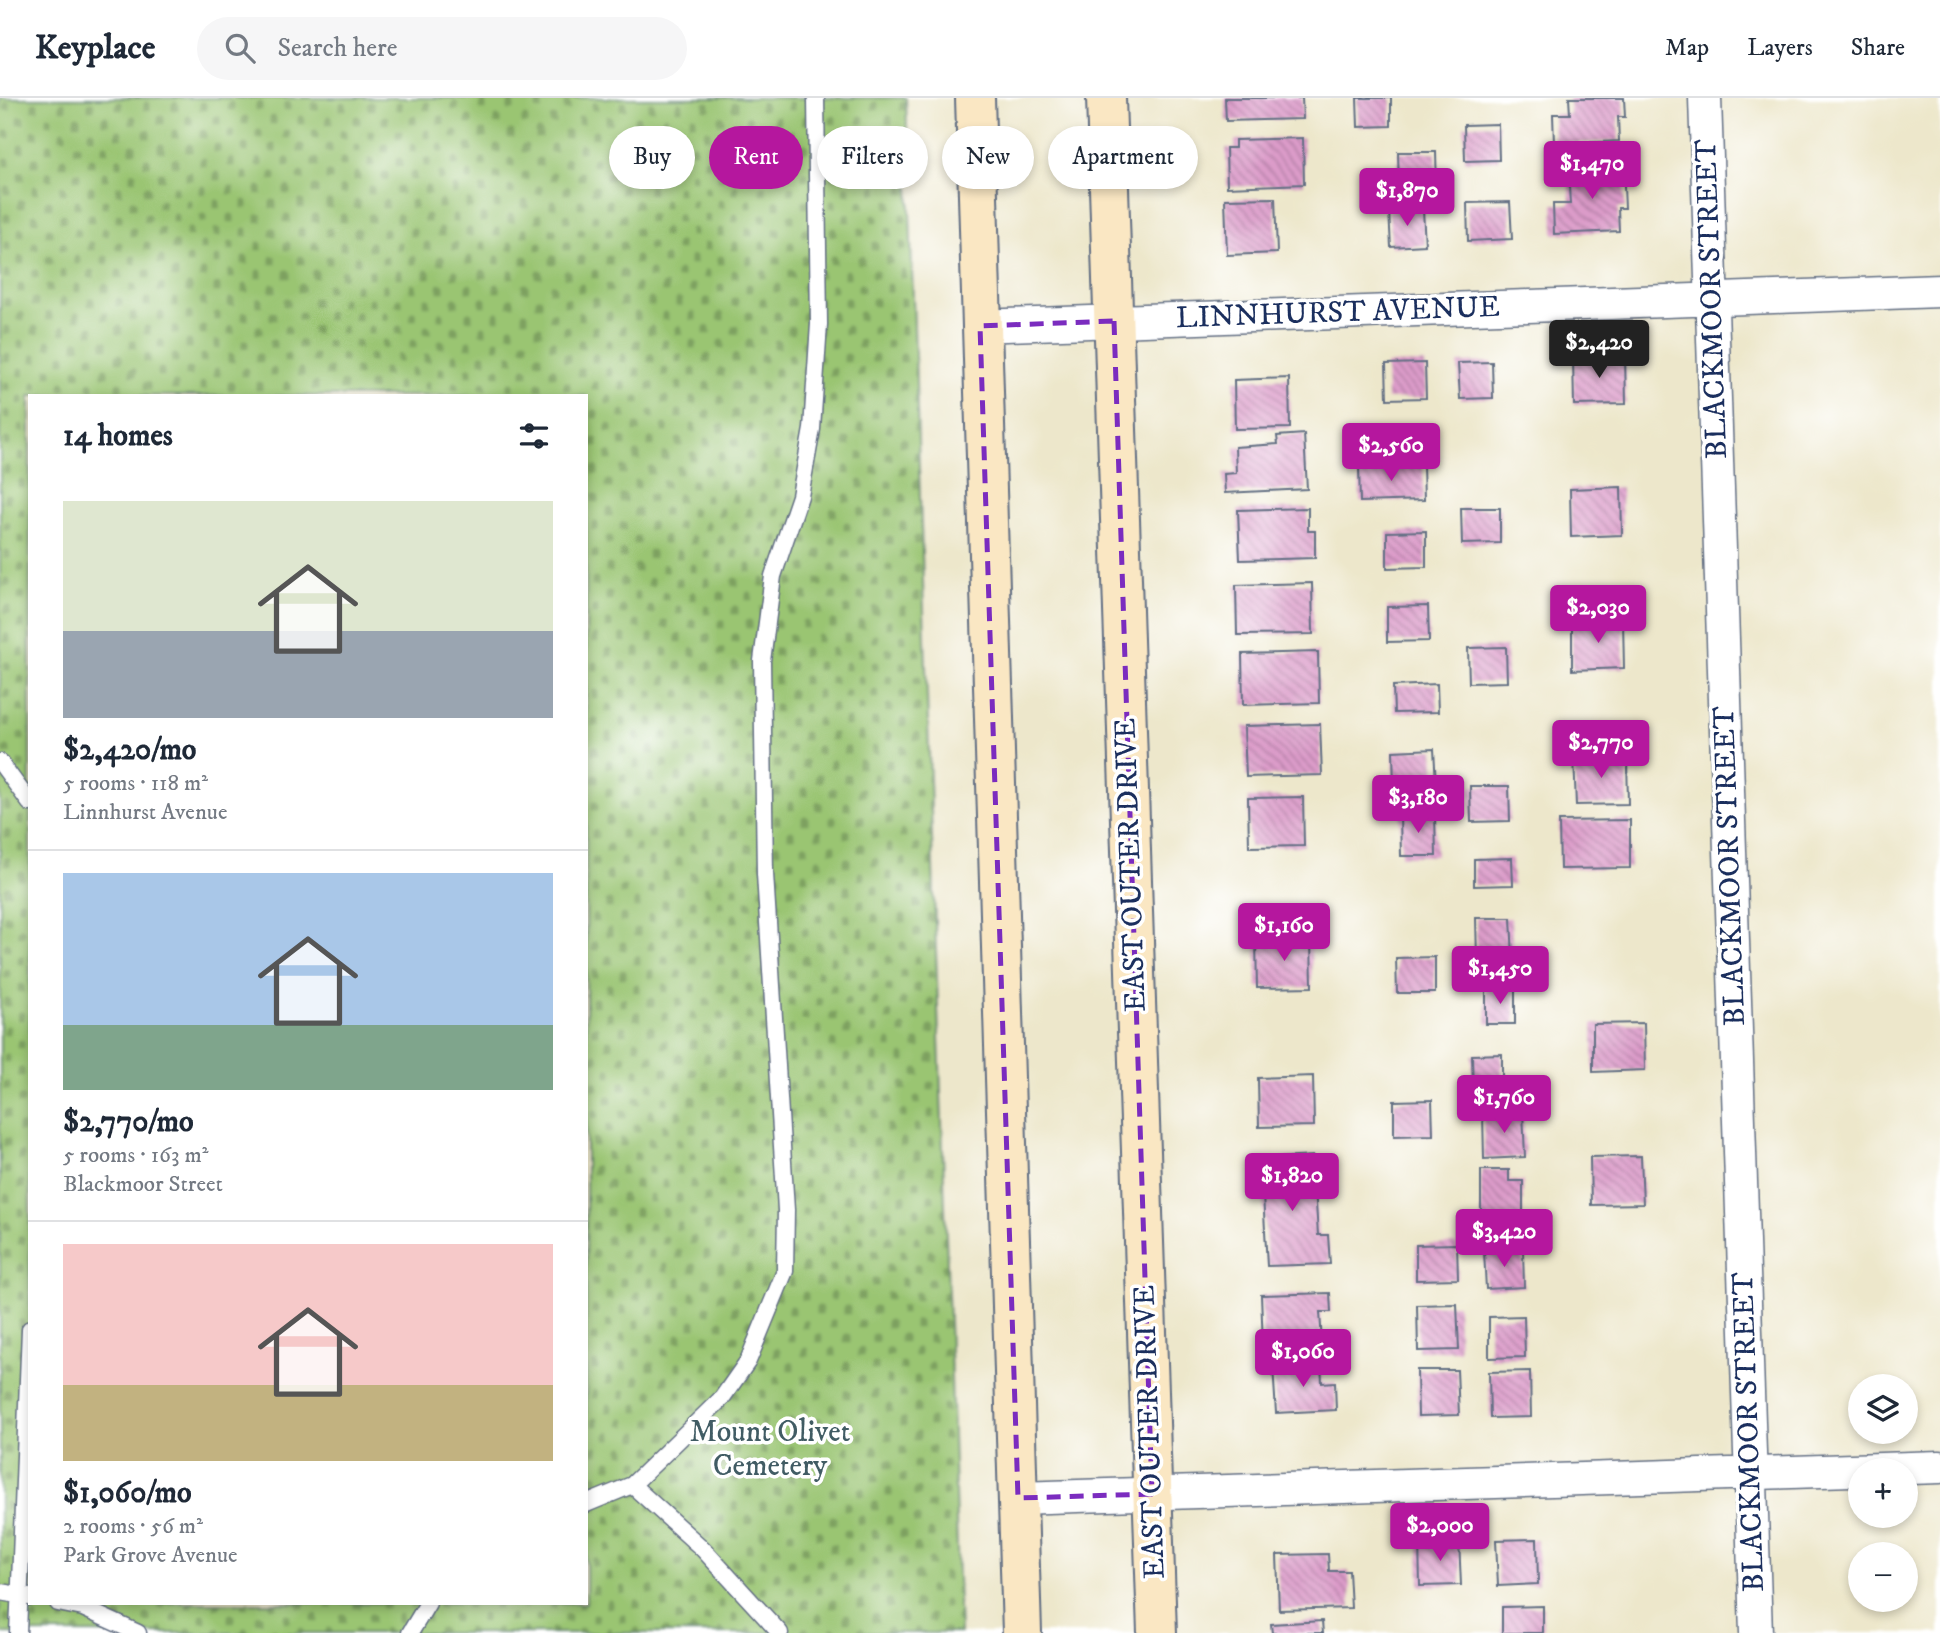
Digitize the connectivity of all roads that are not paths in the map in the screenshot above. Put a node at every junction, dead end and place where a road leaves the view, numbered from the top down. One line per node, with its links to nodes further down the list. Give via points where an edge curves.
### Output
1 (816, 98): 14 (lane, via 819,324 812,429 800,496 773,576 762,660 765,874 786,1209 785,1271 748,1361 722,1398)
2 (975, 98): 8 (main road)
3 (1106, 98): 7 (main road, EAST OUTER DRIVE)
4 (1705, 98): 6 (street, BLACKMOOR STREET)
5 (1940, 291): 6 (street, LINNHURST AVENUE)
6 (1712, 299): 7 (street, LINNHURST AVENUE); 13 (street, BLACKMOOR STREET)
7 (1114, 321): 8 (street, LINNHURST AVENUE); 15 (main road, EAST OUTER DRIVE)
8 (980, 326): 16 (main road)
9 (0, 762): 10 (lane)
10 (28, 800)
11 (28, 1436): 19 (lane)
12 (1940, 1467): 13 (street)
13 (1750, 1473): 15 (street); 28 (street, BLACKMOOR STREET)
14 (632, 1485): 17 (lane); 25 (lane, via 704,1549)
15 (1152, 1494): 16 (street); 27 (main road, EAST OUTER DRIVE)
16 (1018, 1498): 26 (main road)
17 (588, 1503)
18 (0, 1592): 19 (lane)
19 (25, 1596): 22 (lane)
20 (68, 1605): 23 (lane)
21 (427, 1605): 24 (lane)
22 (18, 1633)
23 (138, 1633)
24 (410, 1633)
25 (780, 1633)
26 (1022, 1633)
27 (1157, 1633)
28 (1756, 1633)

